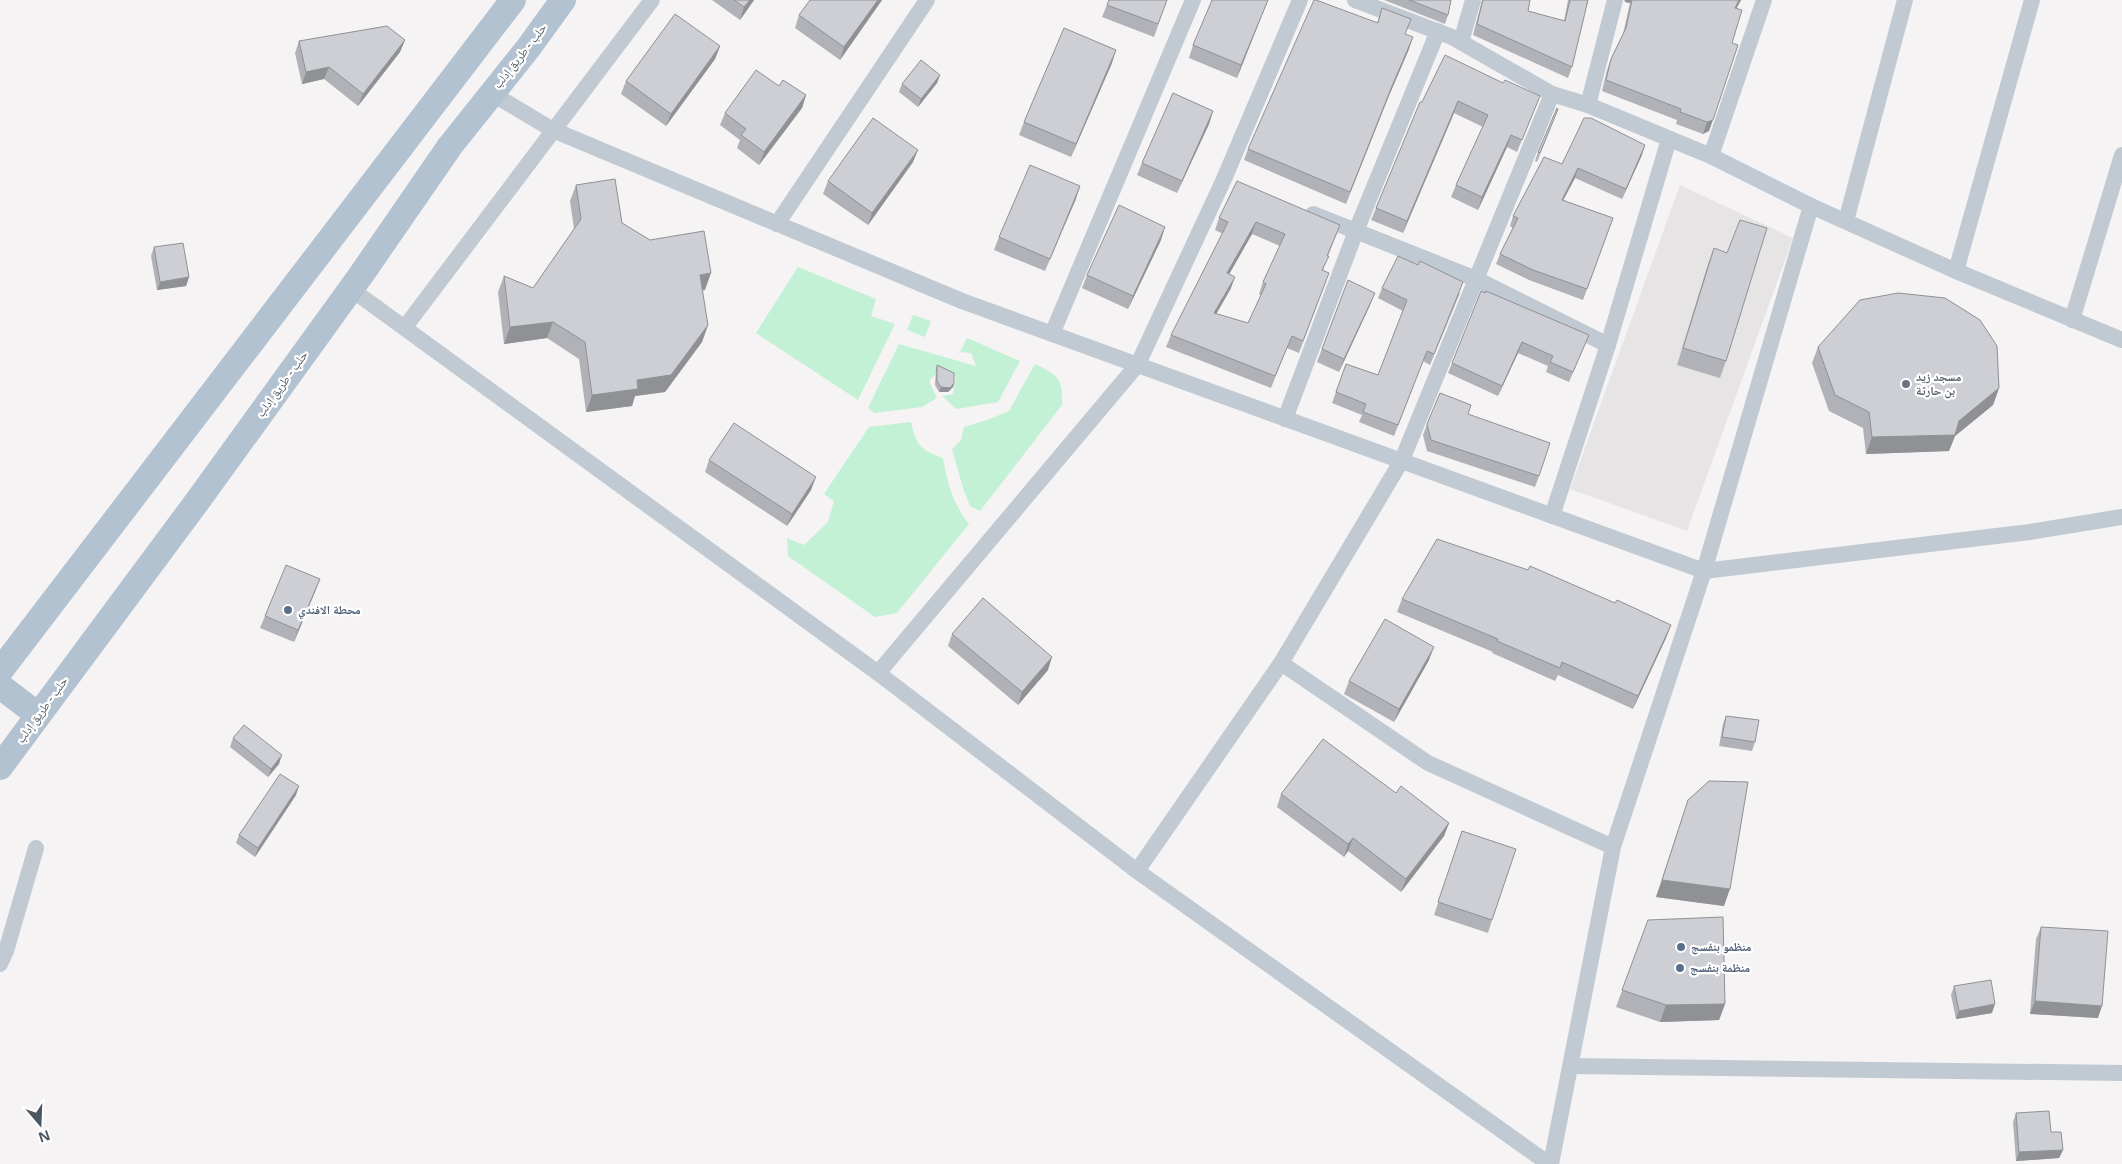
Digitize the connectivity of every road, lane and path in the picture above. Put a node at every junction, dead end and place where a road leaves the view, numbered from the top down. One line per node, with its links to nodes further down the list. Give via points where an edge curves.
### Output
1 (512, 0): 18 (main road)
2 (563, 0): 15 (main road, حلب - طريق إدلب)
3 (652, 0): 19 (street)
4 (926, 0): 29 (street)
5 (1193, 0): 36 (street)
6 (1300, 0): 24 (street)
7 (1355, 0): 13 (street)
8 (1473, 0): 14 (street)
9 (1615, 0): 17 (street)
10 (1764, 0): 23 (street)
11 (1905, 0): 28 (street)
12 (2032, 0): 31 (street)
13 (1438, 31): 14 (street); 30 (street)
14 (1461, 42): 16 (street)
15 (491, 93): 19 (street); 21 (main road, حلب - طريق إدلب)
16 (1552, 94): 17 (street); 32 (street)
17 (1588, 105): 20 (street)
18 (418, 123): 21 (main road); 46 (main road)
19 (553, 130): 29 (street); 35 (street)
20 (1669, 139): 23 (street); 38 (street)
21 (450, 146): 33 (main road, حلب - طريق إدلب)
22 (2122, 155): 34 (street)
23 (1711, 156): 26 (street)
24 (1224, 179): 25 (street); 39 (street)
25 (1241, 186)
26 (1811, 206): 28 (street); 44 (street)
27 (1294, 207): 30 (street)
28 (1846, 221): 31 (street)
29 (777, 224): 36 (street, via 962,301)
30 (1356, 231): 32 (street); 40 (street)
31 (1956, 271): 34 (street)
32 (1476, 279): 38 (street); 41 (street)
33 (351, 289): 35 (street); 49 (main road, حلب - طريق إدلب, via 200,499)
34 (2072, 320): 37 (street)
35 (405, 327): 47 (street)
36 (1052, 334): 39 (street)
37 (2122, 340)
38 (1608, 345): 42 (street)
39 (1138, 364): 40 (street); 47 (street)
40 (1284, 419): 41 (street)
41 (1402, 460): 42 (street); 45 (street)
42 (1552, 516): 44 (street)
43 (2122, 517): 44 (street, via 2030,532)
44 (1704, 571): 51 (street)
45 (1281, 663): 51 (street, via 1428,763); 53 (street)
46 (0, 671)
47 (878, 673): 53 (street)
48 (0, 686): 49 (main road)
49 (38, 715): 50 (main road, حلب - طريق إدلب)
50 (0, 766)
51 (1614, 847): 55 (street)
52 (36, 848): 54 (street)
53 (1137, 871): 57 (street)
54 (0, 964)
55 (1571, 1066): 56 (street); 57 (street)
56 (2122, 1073)
57 (1550, 1164)

